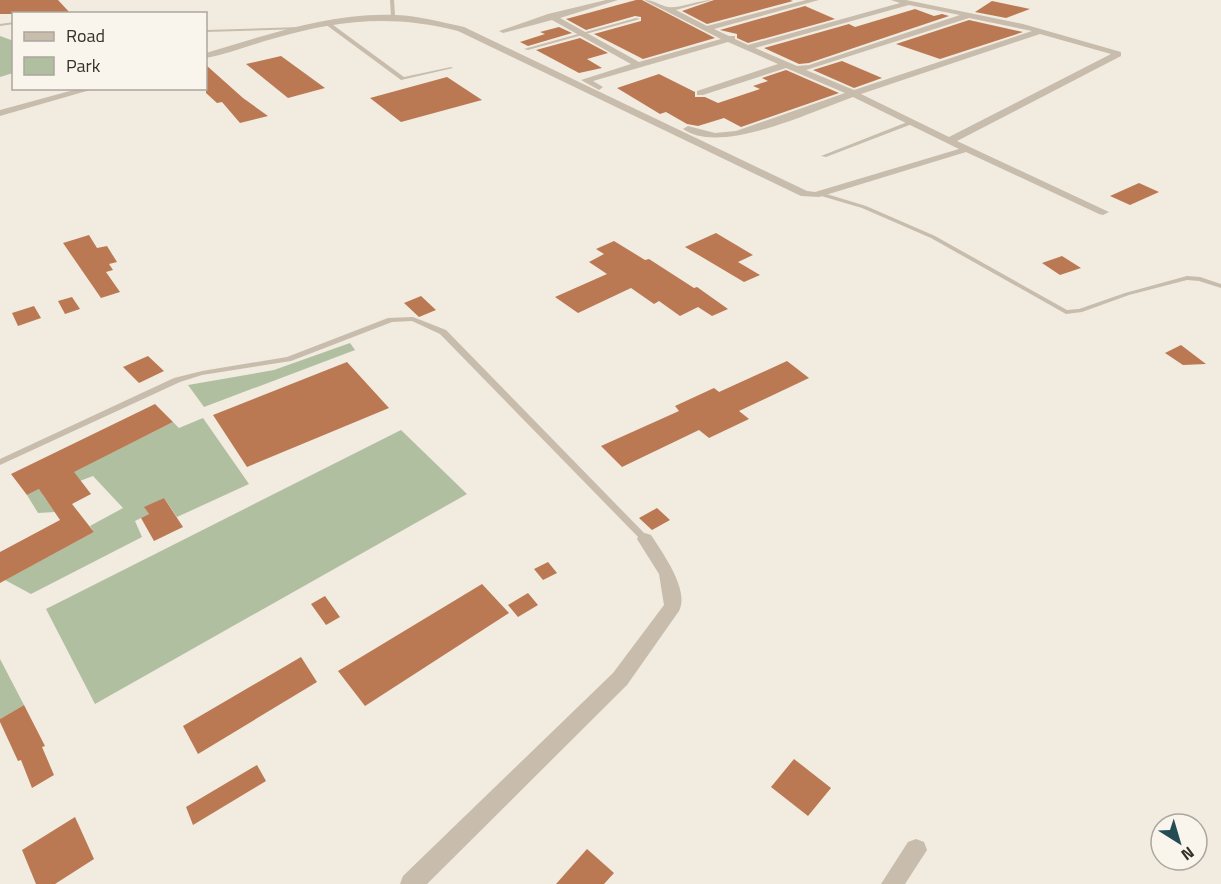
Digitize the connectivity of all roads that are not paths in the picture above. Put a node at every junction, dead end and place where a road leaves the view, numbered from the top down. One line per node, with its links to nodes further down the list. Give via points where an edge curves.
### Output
1 (392, 0): 10 (lane)
2 (614, 0): 11 (street)
3 (648, 0): 8 (street)
4 (708, 0): 8 (street)
5 (815, 0): 15 (street)
6 (895, 0): 7 (street)
7 (906, 4): 9 (street); 21 (street)
8 (668, 10): 15 (street)
9 (969, 15): 18 (street); 27 (street)
10 (393, 16): 13 (street); 36 (street, via 461,29 805,194)
11 (551, 16): 17 (street); 19 (street)
12 (638, 19): 19 (lane)
13 (327, 23): 14 (street); 26 (lane, via 403,79)
14 (303, 28): 16 (lane); 23 (street)
15 (707, 28): 20 (street)
16 (207, 31)
17 (503, 31)
18 (1040, 31): 30 (street); 33 (street, via 1118,54)
19 (581, 33): 22 (lane); 25 (street)
20 (732, 38): 21 (street); 25 (street)
21 (747, 48): 24 (street)
22 (526, 49)
23 (207, 56)
24 (788, 64): 27 (street); 29 (street)
25 (639, 65): 30 (street, via 585,80 691,130 716,136 737,134)
26 (451, 68)
27 (799, 68): 30 (street)
28 (86, 90): 31 (street)
29 (700, 93)
30 (853, 93): 32 (street)
31 (0, 113)
32 (910, 123): 33 (street); 35 (lane)
33 (950, 141): 37 (street)
34 (961, 152): 36 (street)
35 (824, 156)
36 (819, 194): 38 (lane, via 864,207 933,237 1066,312 1187,278)
37 (1103, 212)
38 (1221, 286)
39 (0, 462): 40 (lane, via 177,380 288,359 391,320 413,318 443,332)
40 (645, 538): 42 (street, via 667,573 673,606 620,679)
41 (916, 850): 43 (street)
42 (411, 884)
43 (892, 884)

